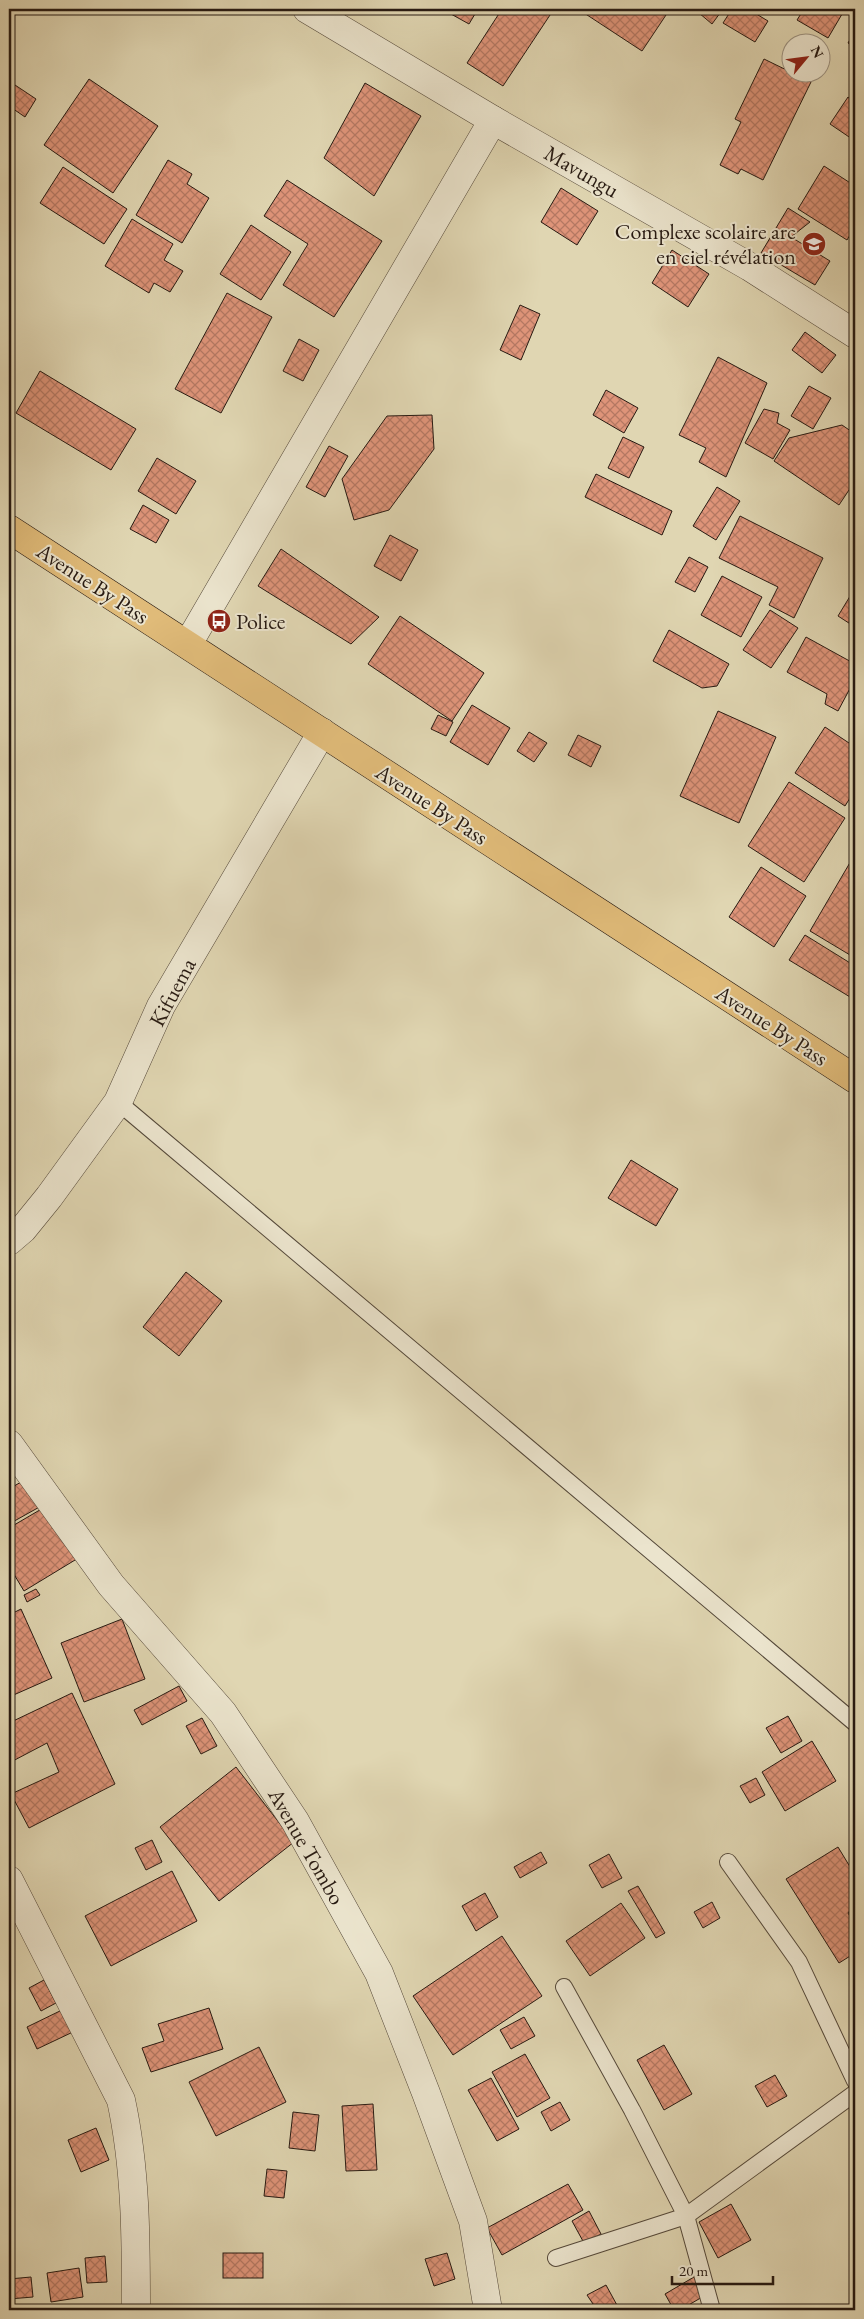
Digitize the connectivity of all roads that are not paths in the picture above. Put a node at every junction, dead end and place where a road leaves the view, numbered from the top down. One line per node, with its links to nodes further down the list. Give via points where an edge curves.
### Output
1 (307, 9): 2 (street, Mavungu)
2 (493, 120): 3 (street, Mavungu, via 750,267); 5 (street)
3 (855, 334)
4 (9, 529): 5 (highway, Avenue By Pass)
5 (188, 644): 6 (highway, Avenue By Pass)
6 (322, 732): 7 (highway, Avenue By Pass); 8 (street, Kifuema, via 162,1006)
7 (855, 1079)
8 (118, 1102): 9 (street, Kifuema, via 23,1229); 11 (lane)
9 (9, 1241)
10 (9, 1444): 20 (street, Avenue Tombo, via 111,1586 223,1713 300,1830 379,1973 426,2092 473,2221)
11 (855, 1723)
12 (728, 1862): 15 (lane, via 799,1962)
13 (9, 1880): 19 (street, via 121,2100 136,2218)
14 (564, 1987): 17 (lane)
15 (855, 2081)
16 (855, 2092): 17 (lane)
17 (686, 2216): 18 (lane); 21 (lane)
18 (556, 2258)
19 (136, 2310)
20 (488, 2310)
21 (712, 2310)

